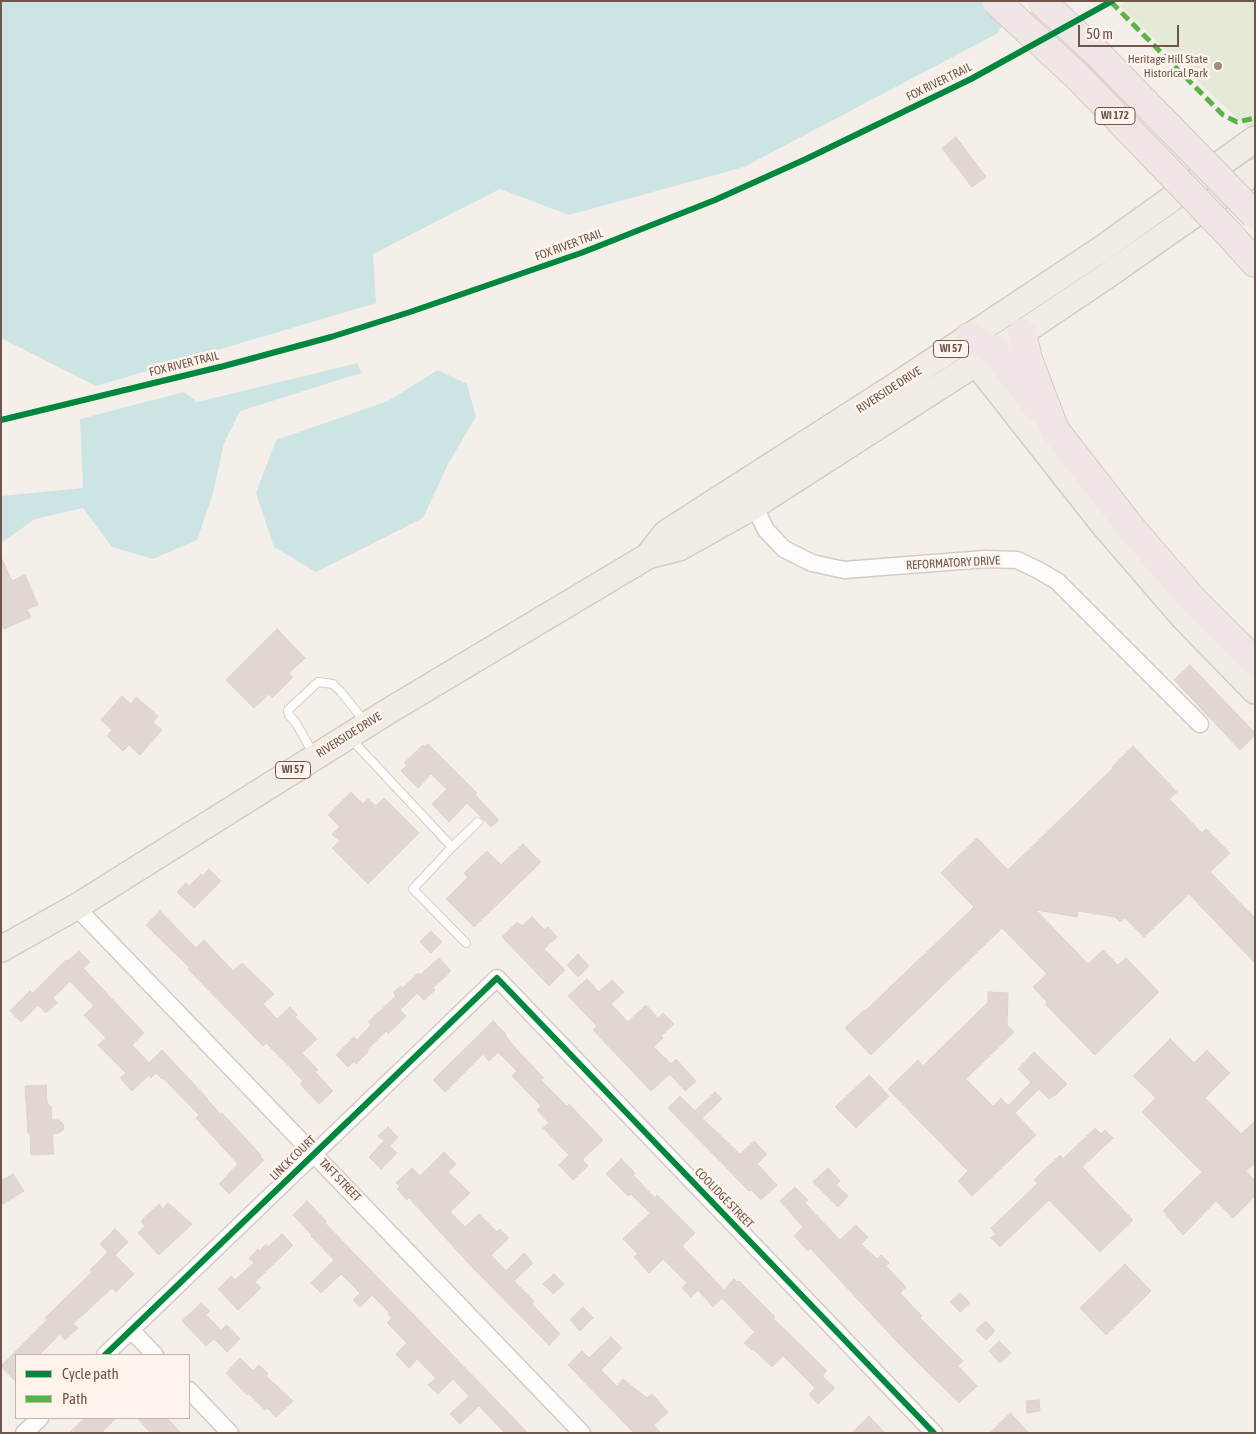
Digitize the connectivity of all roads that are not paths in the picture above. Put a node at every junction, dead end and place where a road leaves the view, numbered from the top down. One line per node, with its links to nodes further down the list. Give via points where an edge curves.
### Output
1 (996, 1): 6 (highway, WI 172, bridge, via 1079,78)
2 (1041, 1): 5 (highway, WI 172, bridge, via 1096,52)
3 (1255, 139): 8 (main road, RIVERSIDE DRIVE / WI 57, via 1100,250)
4 (1255, 172): 7 (main road, RIVERSIDE DRIVE / WI 57)
5 (1255, 216)
6 (1255, 263)
7 (1022, 333): 9 (main road, RIVERSIDE DRIVE / WI 57); 10 (highway, via 1028,360)
8 (969, 337): 9 (highway); 11 (main road, RIVERSIDE DRIVE / WI 57)
9 (985, 357): 10 (highway); 12 (main road, RIVERSIDE DRIVE / WI 57); 15 (main road, via 1141,570)
10 (1056, 430): 14 (highway, via 1132,529 1194,601)
11 (744, 483): 12 (street, REFORMATORY DRIVE); 13 (main road, RIVERSIDE DRIVE / WI 57, via 666,533)
12 (754, 506): 13 (main road, RIVERSIDE DRIVE / WI 57, via 679,548); 16 (street, REFORMATORY DRIVE, via 766,530 784,550 812,563 844,570 985,559 1017,560 1038,570 1057,581)
13 (648, 556): 17 (main road, RIVERSIDE DRIVE / WI 57)
14 (1255, 662)
15 (1255, 691)
16 (1200, 724)
17 (357, 730): 18 (main road, RIVERSIDE DRIVE / WI 57); 18 (lane, via 341,692 333,684 318,682 288,710); 20 (lane)
18 (315, 756): 21 (main road, RIVERSIDE DRIVE / WI 57)
19 (478, 822): 20 (lane)
20 (452, 848): 22 (lane, via 414,889)
21 (76, 907): 23 (main road, RIVERSIDE DRIVE / WI 57); 25 (street, TAFT STREET)
22 (466, 943)
23 (1, 949)
24 (498, 978): 25 (street, LINCK COURT); 34 (street, COOLIDGE STREET)
25 (314, 1154): 26 (street, LINCK COURT); 33 (street, TAFT STREET)
26 (131, 1330): 27 (street, LINCK COURT); 28 (street)
27 (106, 1354)
28 (154, 1354)
29 (190, 1391): 32 (street)
30 (39, 1419): 31 (street)
31 (24, 1433)
32 (230, 1433)
33 (582, 1433)
34 (934, 1433)

